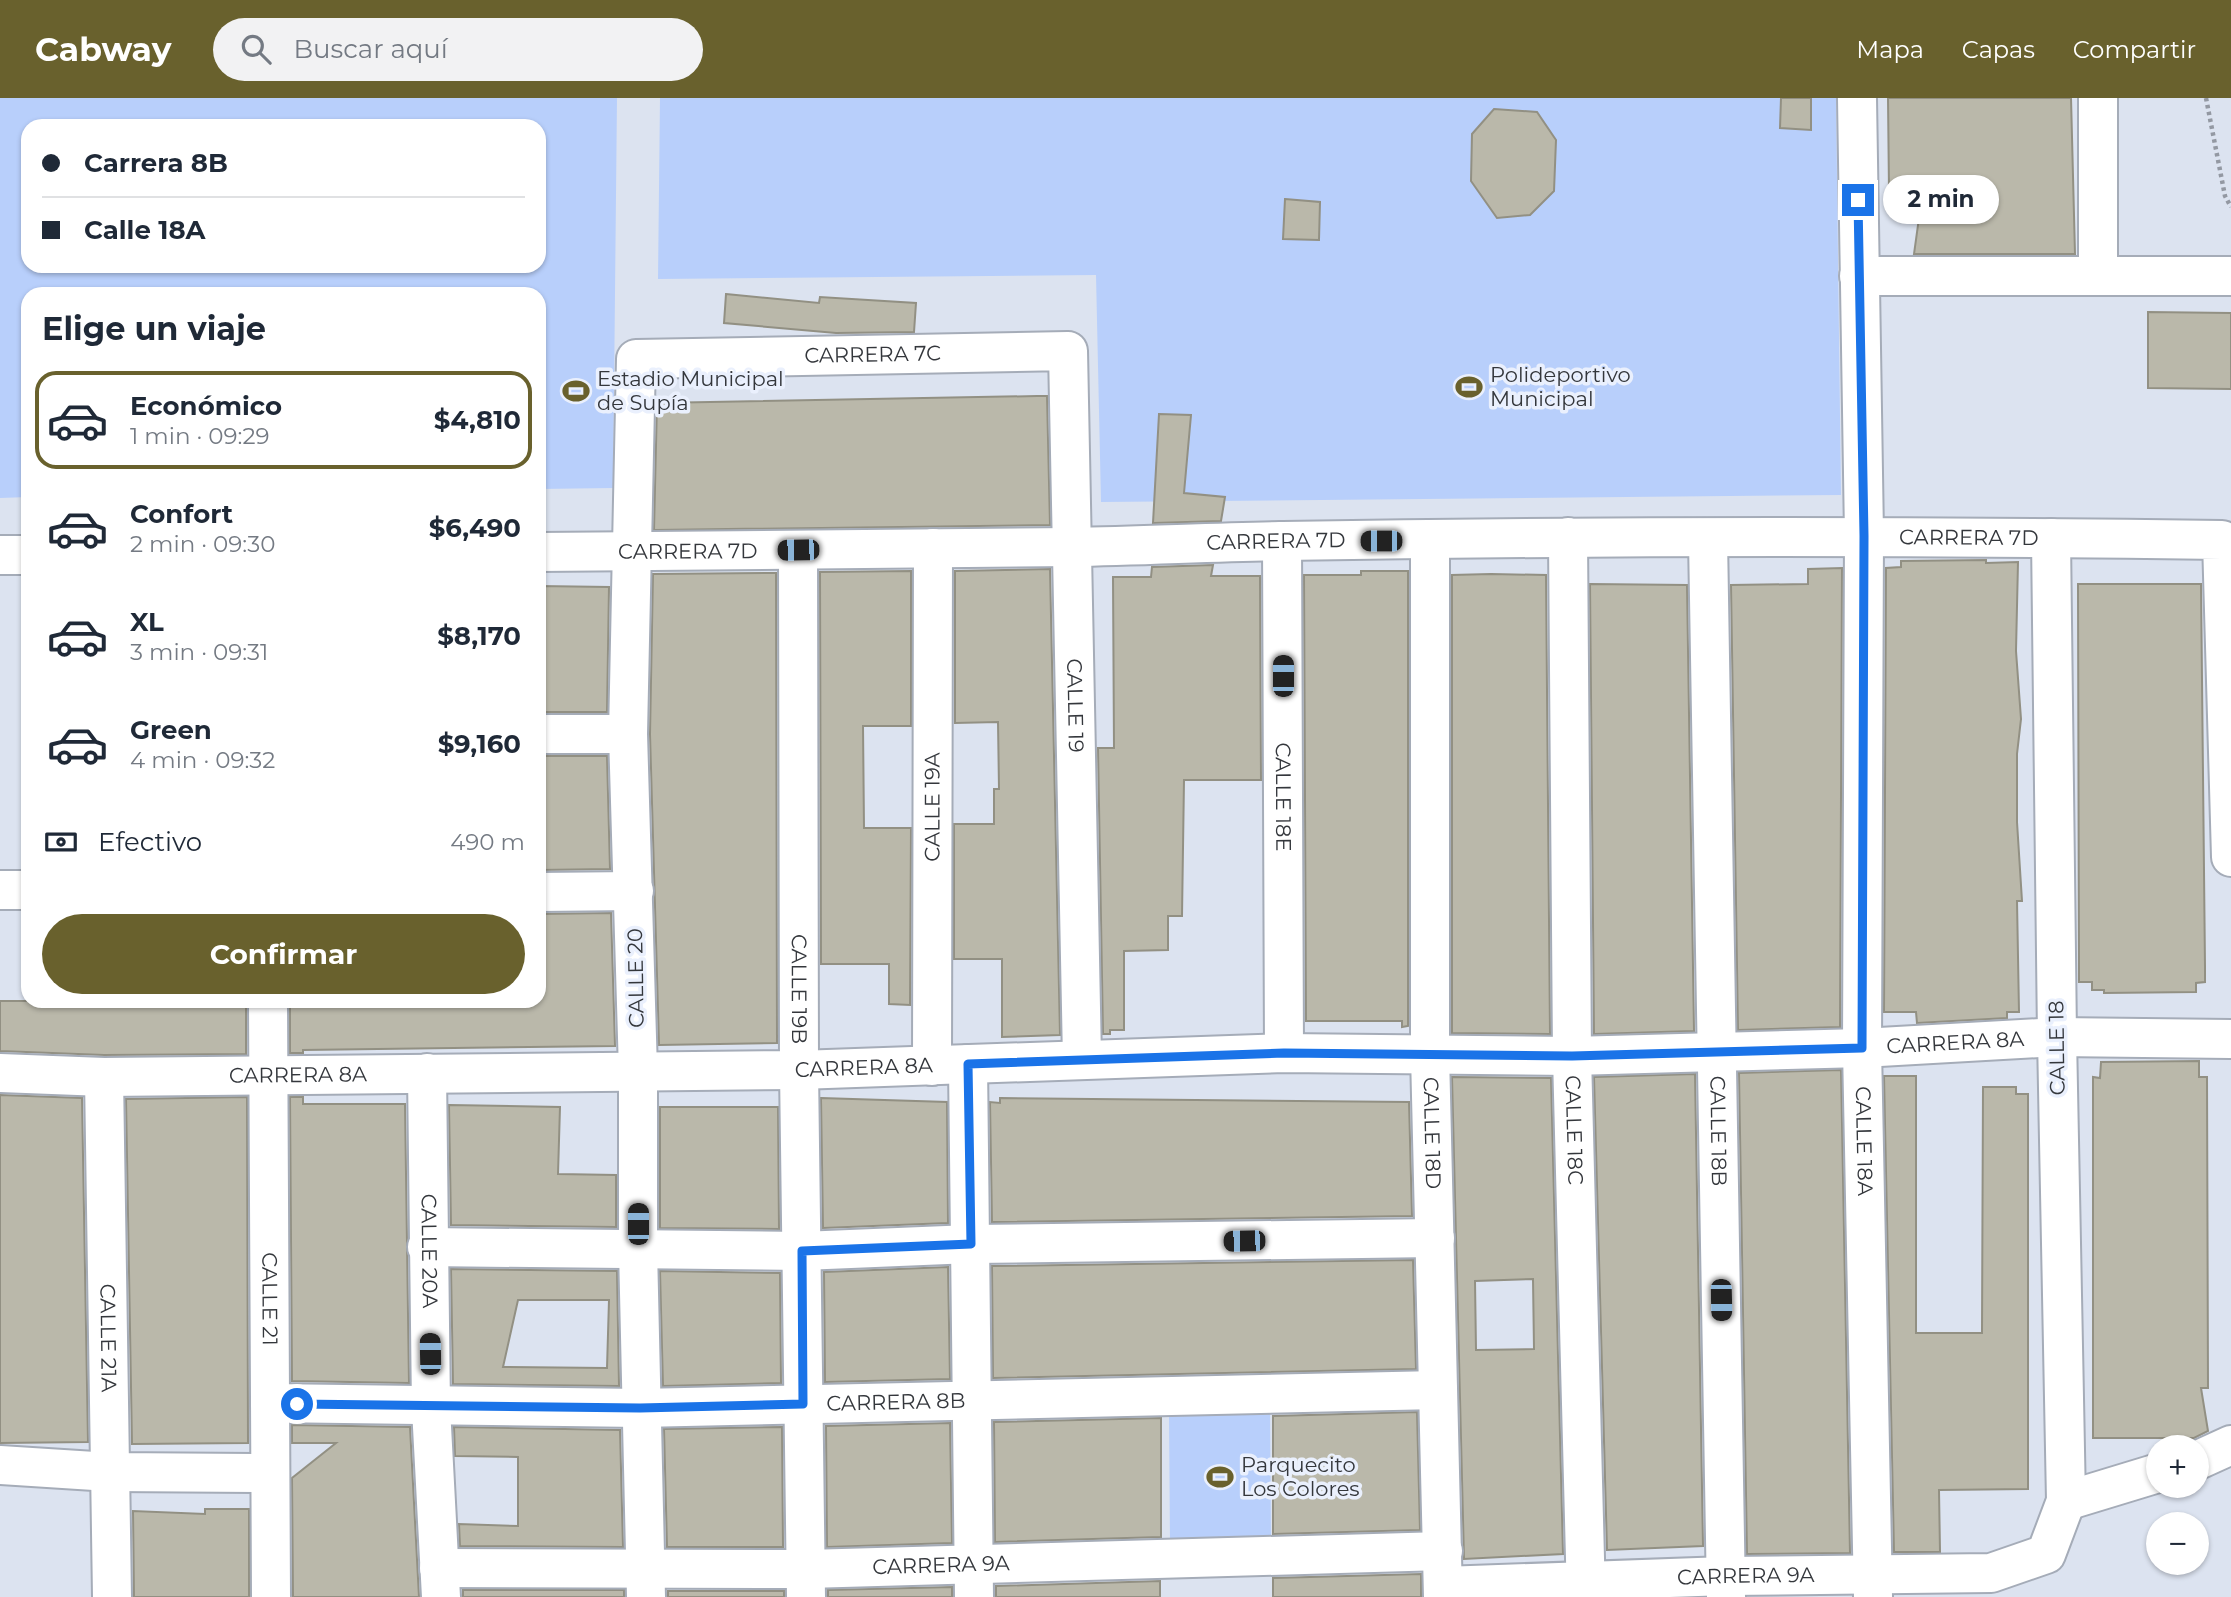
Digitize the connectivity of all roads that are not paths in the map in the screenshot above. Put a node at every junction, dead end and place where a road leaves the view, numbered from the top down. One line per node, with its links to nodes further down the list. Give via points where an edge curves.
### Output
1 (1857, 98): 4 (street, CALLE 18A)
2 (2098, 98): 3 (street)
3 (2098, 275): 4 (street); 5 (street)
4 (1860, 276): 8 (street, CALLE 18A)
5 (2231, 276)
6 (1068, 351): 7 (street, CARRERA 7C); 14 (street, CALLE 19)
7 (636, 359): 18 (street, CALLE 20)
8 (1864, 536): 10 (street, CARRERA 7D); 11 (street, CARRERA 7D); 31 (street, CALLE 18A)
9 (1568, 537): 11 (street, CARRERA 7D); 13 (street, CARRERA 7D); 35 (street, CALLE 18C)
10 (2051, 538): 23 (street, CARRERA 7D, via 2221,540); 29 (street, CALLE 18)
11 (1709, 540): 32 (street, CALLE 18B)
12 (1282, 541): 13 (street, CARRERA 7D); 14 (street, CARRERA 7D); 33 (street, CALLE 18E)
13 (1430, 541): 34 (street, CALLE 18D)
14 (1072, 547): 15 (street, CARRERA 7D); 36 (street, CALLE 19)
15 (933, 548): 16 (street, CARRERA 7D); 37 (street, CALLE 19A)
16 (798, 550): 18 (street, CARRERA 7D); 38 (street, CALLE 19B)
17 (546, 552): 18 (street, CARRERA 7D)
18 (635, 552): 22 (street, CALLE 20)
19 (0, 555): 20 (street)
20 (21, 555)
21 (546, 734): 22 (street)
22 (628, 734): 26 (street, CALLE 20)
23 (2231, 857)
24 (0, 890): 25 (street)
25 (21, 890)
26 (634, 891): 27 (street); 39 (street, CALLE 20)
27 (546, 892)
28 (268, 1008): 42 (street, CALLE 21)
29 (2057, 1037): 30 (street, CARRERA 8A); 31 (street, CARRERA 8A); 61 (street, CALLE 18)
30 (2231, 1039)
31 (1862, 1048): 32 (street, CARRERA 8A); 68 (street, CALLE 18A)
32 (1716, 1051): 35 (street, CARRERA 8A); 69 (street, CALLE 18B)
33 (1284, 1053): 34 (street, CARRERA 8A); 36 (street, CARRERA 8A)
34 (1430, 1054): 35 (street, CARRERA 8A); 44 (street, CALLE 18D)
35 (1572, 1056): 70 (street, CALLE 18C)
36 (1082, 1059): 37 (street, CARRERA 8A)
37 (950, 1065): 38 (street, CARRERA 8A); 45 (street, CALLE 19A)
38 (799, 1070): 39 (street, CARRERA 8A); 48 (street, CALLE 19B)
39 (638, 1071): 41 (street, CARRERA 8A); 47 (street, CALLE 20)
40 (0, 1073): 43 (street, CARRERA 8A)
41 (427, 1073): 42 (street, CARRERA 8A); 46 (street, CALLE 20A)
42 (269, 1074): 43 (street, CARRERA 8A); 51 (street, CALLE 21)
43 (104, 1077): 58 (street, CALLE 21A)
44 (1435, 1238): 45 (street); 49 (street, CALLE 18D)
45 (971, 1244): 48 (street); 50 (street, CALLE 19A)
46 (427, 1247): 47 (street); 53 (street, CALLE 20A)
47 (638, 1250): 48 (street); 54 (street, CALLE 20)
48 (802, 1251): 52 (street, CALLE 19B)
49 (1438, 1390): 50 (street, CARRERA 8B); 63 (street, CALLE 18D)
50 (970, 1400): 52 (street, CARRERA 8B); 64 (street, CALLE 19A)
51 (270, 1403): 53 (street, CARRERA 8B); 59 (street, CALLE 21)
52 (803, 1404): 54 (street, CARRERA 8B); 67 (street, CALLE 19B)
53 (431, 1408): 54 (street, CARRERA 8B); 66 (street, CALLE 20A)
54 (640, 1408): 65 (street, CALLE 20)
55 (2231, 1445): 56 (street)
56 (2209, 1455)
57 (0, 1465): 58 (street)
58 (110, 1472): 59 (street); 71 (street, CALLE 21A)
59 (270, 1473): 72 (street, CALLE 21)
60 (2146, 1477): 61 (street)
61 (2066, 1501): 62 (street, CALLE 18)
62 (2046, 1554): 68 (street, CARRERA 9A, via 1991,1573)
63 (1443, 1578): 64 (street, CARRERA 9A); 70 (street, CARRERA 9A)
64 (973, 1580): 67 (street, CARRERA 9A)
65 (646, 1582): 66 (street, CARRERA 9A); 67 (street, CARRERA 9A)
66 (440, 1583)
67 (806, 1583)
68 (1872, 1586): 69 (street, CARRERA 9A)
69 (1726, 1587): 70 (street, CARRERA 9A)
70 (1586, 1590)
71 (113, 1597)
72 (271, 1597)

